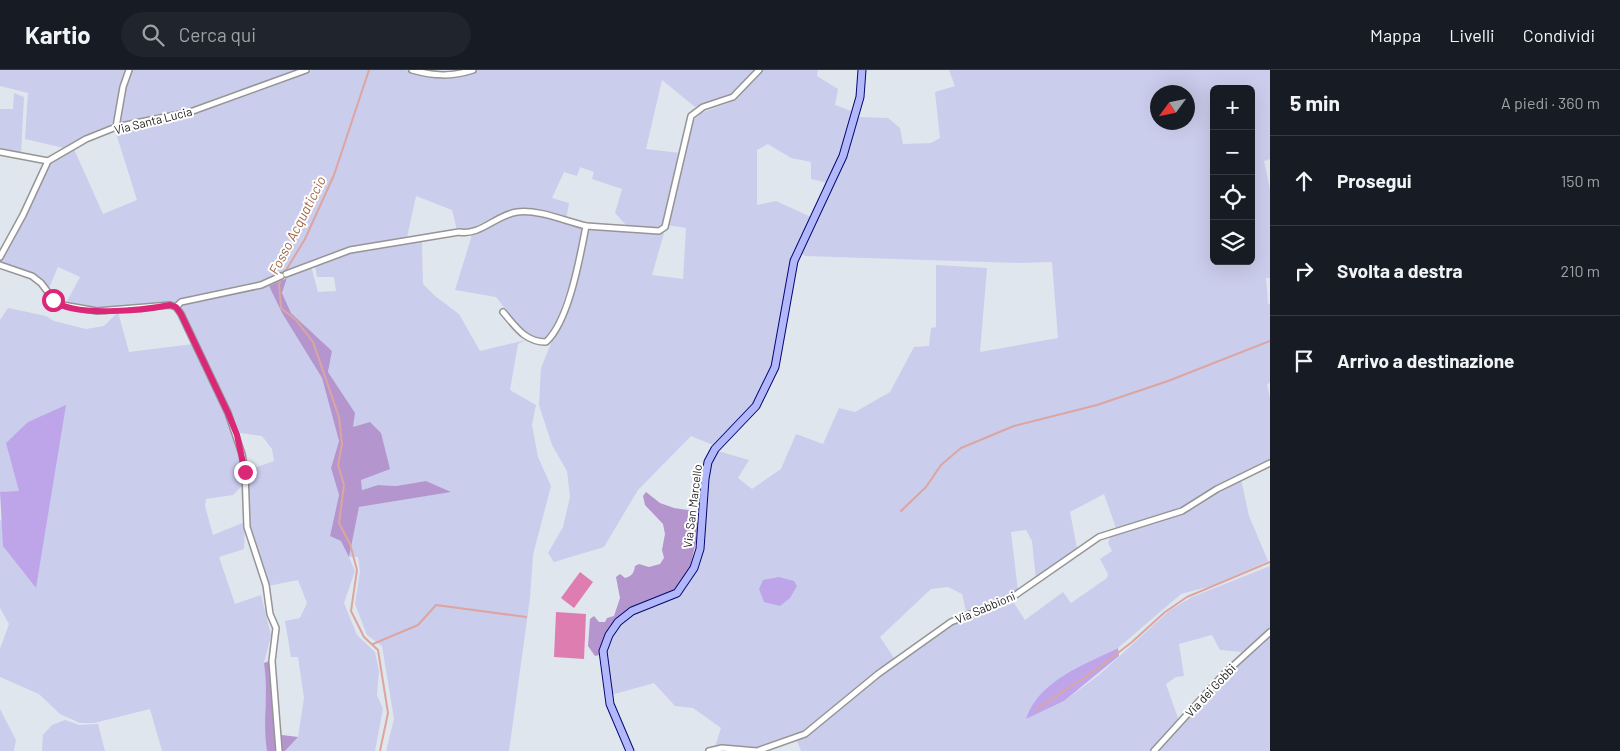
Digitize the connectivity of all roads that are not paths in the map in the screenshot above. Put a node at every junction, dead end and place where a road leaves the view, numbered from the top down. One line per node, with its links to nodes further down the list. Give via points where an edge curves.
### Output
1 (129, 70): 7 (street)
2 (306, 70): 7 (street, Via Santa Lucia, via 190,112)
3 (412, 70): 4 (street, via 450,76)
4 (473, 70)
5 (760, 70): 10 (street, via 733,97 703,107 691,116 665,227 659,231)
6 (862, 70): 18 (main road, Via San Marcello, via 860,97 843,156 794,261 775,367 756,406 715,449 708,462 700,549 694,568 677,593 632,611 618,622 603,651 610,704)
7 (116, 127): 9 (street, Via Santa Lucia)
8 (0, 152): 9 (street)
9 (48, 161): 11 (street)
10 (586, 226): 13 (street, via 532,212 518,212 503,215 468,234 459,232 350,250 261,285 182,302); 14 (street, via 573,284 554,335 546,342 535,342 522,334)
11 (0, 257)
12 (0, 265): 13 (street, via 32,276 58,304 72,308 97,311)
13 (176, 307): 17 (street, via 228,413 242,454 247,528 276,628 272,661)
14 (503, 312)
15 (1270, 463): 19 (street, Via Sabbioni, via 1217,488 1182,511 1099,537 1014,596 951,622 878,674 805,734 757,751 722,748)
16 (1270, 632): 20 (street, Via dei Gobbi, via 1224,674)
17 (279, 751)
18 (630, 751)
19 (709, 751)
20 (1154, 751)

